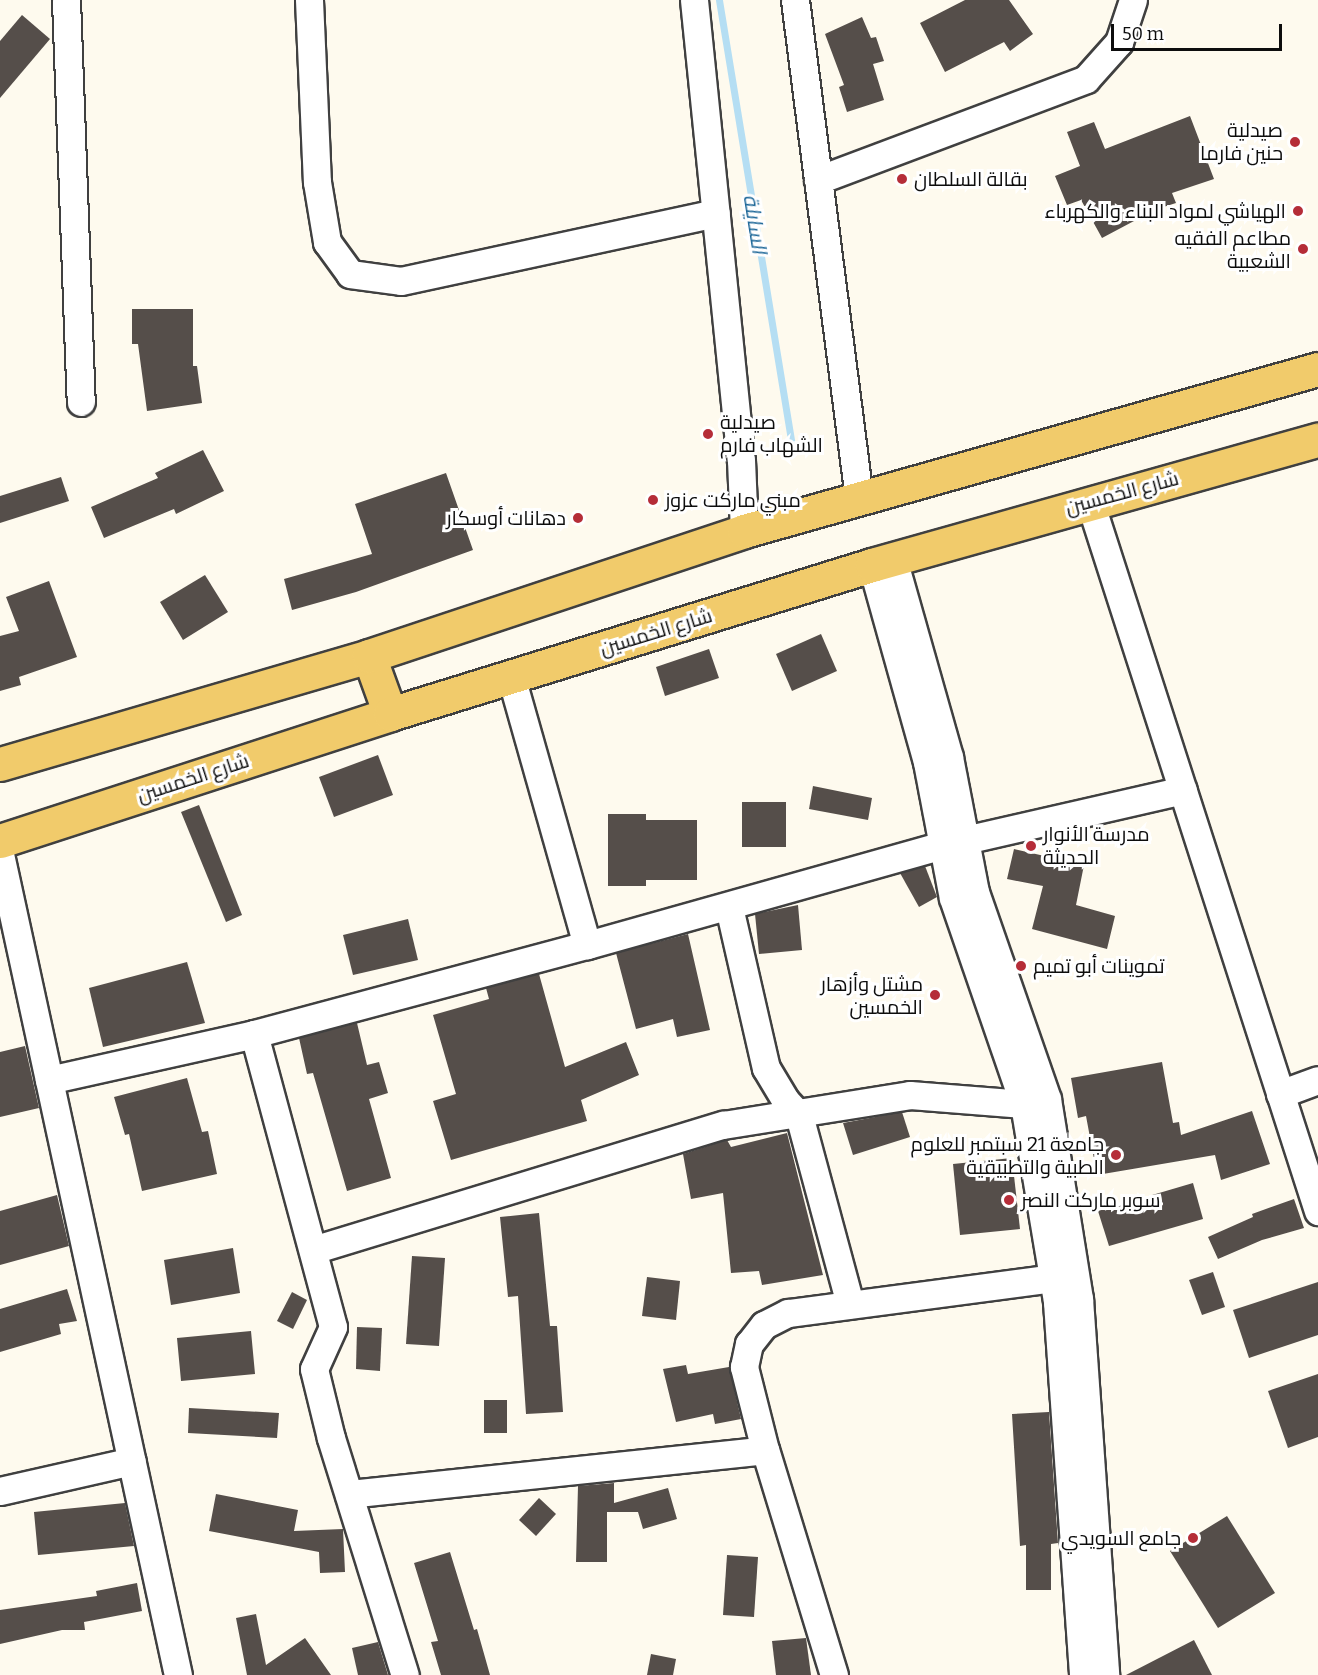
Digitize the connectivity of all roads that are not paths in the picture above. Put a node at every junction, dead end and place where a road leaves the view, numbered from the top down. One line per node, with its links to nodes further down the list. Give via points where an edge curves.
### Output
1 (66, 0): 9 (street)
2 (309, 0): 7 (street, via 317,183 327,242 350,274 401,281)
3 (694, 0): 7 (street)
4 (795, 0): 6 (street)
5 (1133, 0): 6 (street, via 1119,42 1086,79)
6 (818, 180): 11 (street)
7 (716, 213): 13 (street)
8 (1318, 368): 11 (main road)
9 (81, 402)
10 (1318, 440): 12 (main road, شارع الخمسين)
11 (860, 498): 13 (main road)
12 (1090, 502): 14 (main road, شارع الخمسين); 19 (street)
13 (744, 531): 15 (main road)
14 (883, 562): 16 (main road, شارع الخمسين); 21 (street, via 927,762)
15 (369, 656): 17 (main road); 18 (main road)
16 (511, 677): 17 (main road, شارع الخمسين); 24 (street)
17 (390, 714): 20 (main road, شارع الخمسين)
18 (0, 764)
19 (1183, 790): 21 (street); 28 (street)
20 (0, 841)
21 (954, 843): 23 (street); 29 (street, via 953,898); 43 (street, via 975,892 1047,1100 1079,1299)
22 (0, 855): 26 (street)
23 (729, 907): 24 (street); 30 (street, via 766,1068 785,1100)
24 (588, 945): 25 (street)
25 (254, 1034): 26 (street); 32 (street)
26 (49, 1080): 36 (street)
27 (1318, 1080): 28 (street)
28 (1281, 1094): 31 (street)
29 (1024, 1104): 30 (street, via 910,1095); 33 (street)
30 (799, 1114): 32 (street, via 723,1125); 34 (street)
31 (1318, 1211)
32 (313, 1250): 38 (street, via 333,1327 314,1369)
33 (1053, 1278): 34 (street); 42 (street)
34 (850, 1304): 35 (street, via 775,1317 749,1344 744,1367)
35 (765, 1450): 38 (street); 41 (street)
36 (132, 1461): 37 (street); 39 (street)
37 (0, 1491)
38 (349, 1494): 40 (street)
39 (178, 1675)
40 (405, 1675)
41 (834, 1675)
42 (1083, 1675)
43 (1105, 1675)

